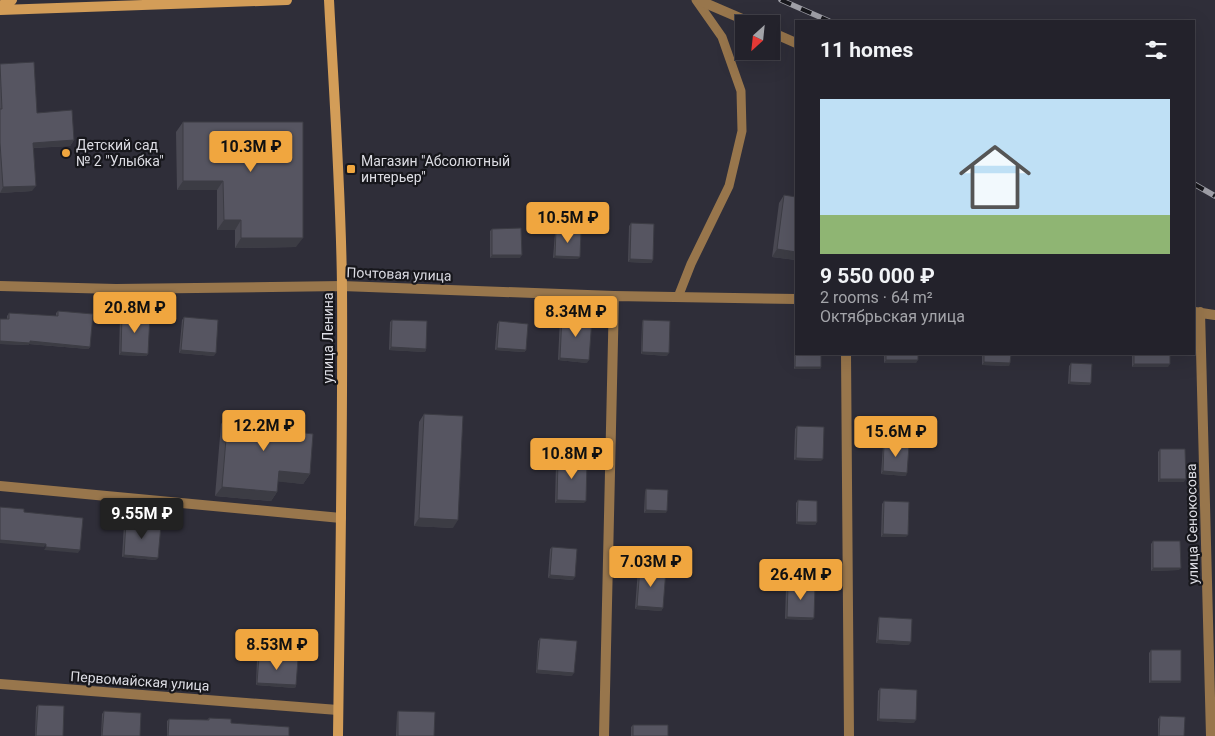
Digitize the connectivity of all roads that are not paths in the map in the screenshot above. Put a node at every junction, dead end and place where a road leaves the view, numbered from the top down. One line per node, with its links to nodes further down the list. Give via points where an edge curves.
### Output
1 (12, 0): 5 (street)
2 (287, 0): 6 (street)
3 (329, 0): 11 (street, улица Ленина)
4 (697, 0): 7 (street); 13 (lane, via 722,38 741,91 742,131 729,186)
5 (0, 6)
6 (0, 10)
7 (735, 16)
8 (780, 36): 9 (street)
9 (795, 44)
10 (0, 286): 11 (street, Почтовая улица)
11 (342, 286): 12 (street, Почтовая улица); 19 (street, улица Ленина)
12 (614, 296): 13 (street, Почтовая улица); 23 (street)
13 (678, 297): 14 (street, Почтовая улица)
14 (795, 299)
15 (1197, 312): 16 (street); 25 (street, улица Сенокосова)
16 (1215, 315)
17 (846, 355): 24 (street)
18 (0, 486): 19 (street)
19 (341, 518): 21 (street, улица Ленина)
20 (0, 684): 21 (street, Первомайская улица)
21 (338, 710): 22 (street, улица Ленина)
22 (338, 736)
23 (604, 736)
24 (849, 736)
25 (1211, 736)

